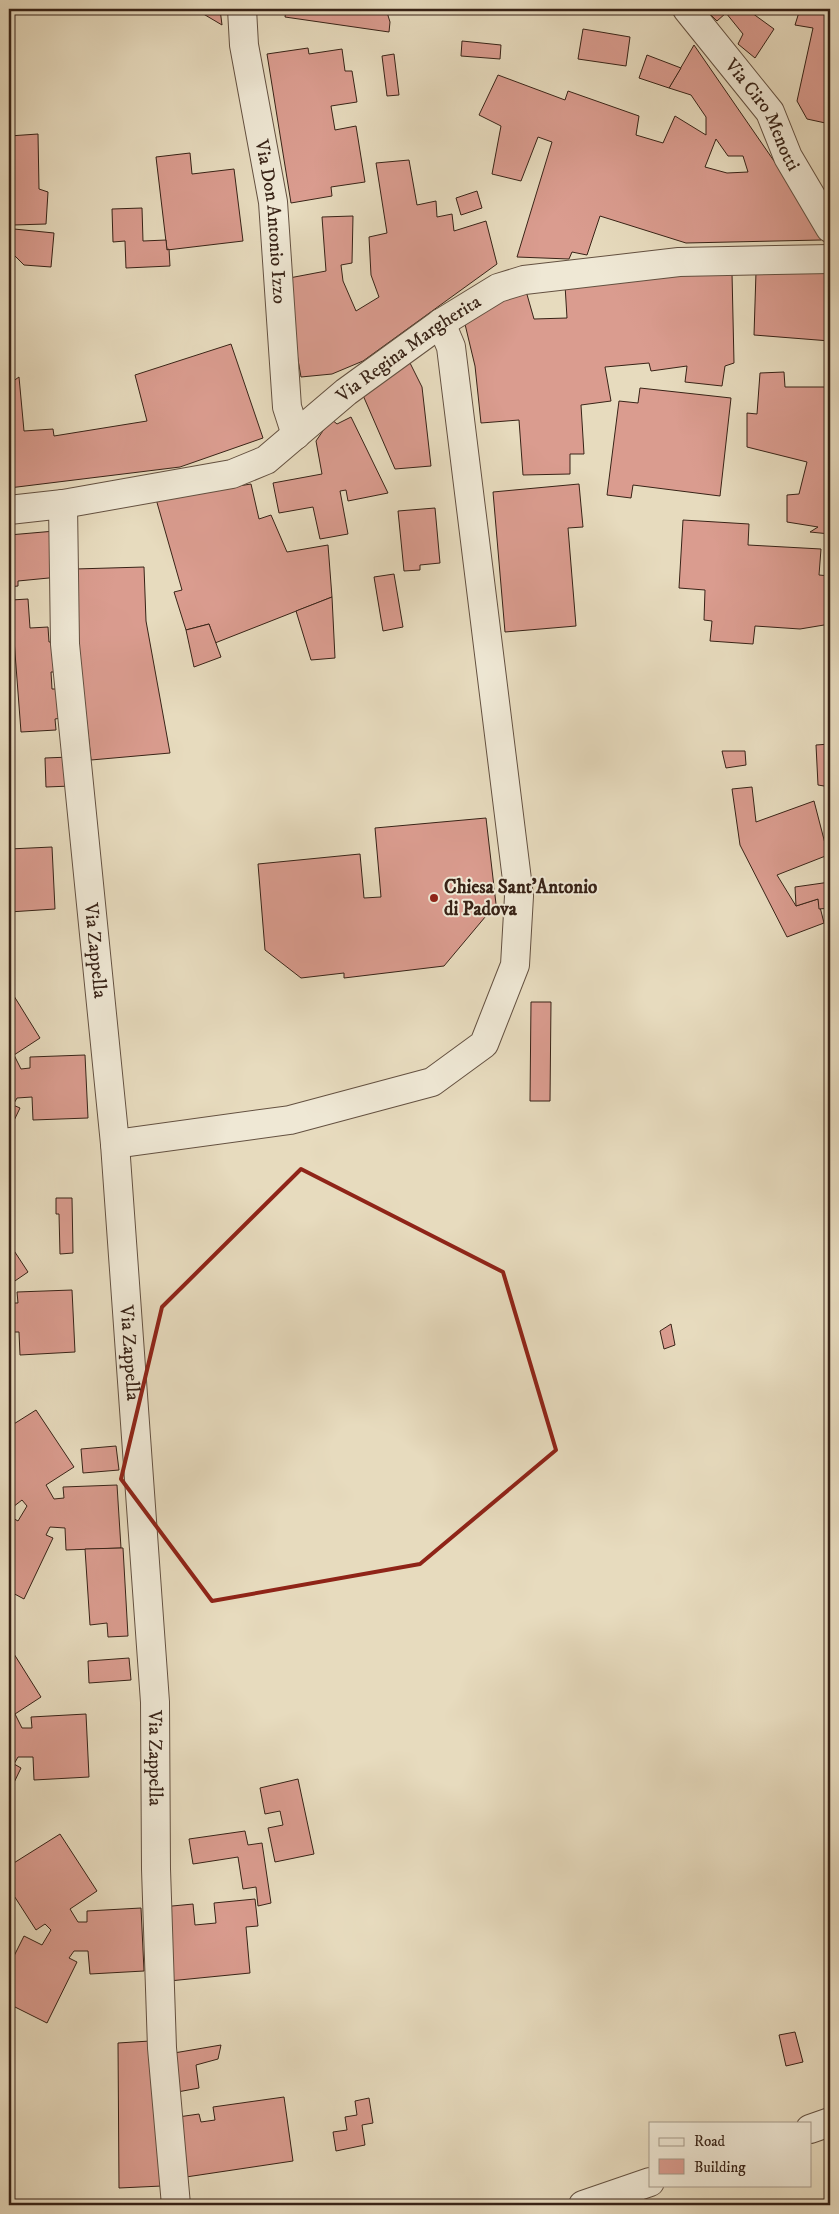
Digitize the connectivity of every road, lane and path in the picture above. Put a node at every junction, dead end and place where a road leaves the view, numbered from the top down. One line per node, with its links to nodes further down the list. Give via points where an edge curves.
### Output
1 (242, 9): 6 (street, Via Don Antonio Izzo, via 244,45 273,202 287,407)
2 (688, 9): 3 (street, Via Ciro Menotti, via 770,112 788,157)
3 (830, 228)
4 (830, 259): 5 (street, Via Regina Margherita, via 679,262 524,280 498,288)
5 (441, 323): 6 (street, Via Regina Margherita, via 346,392); 9 (street, via 451,347 519,896 514,965 484,1044 432,1082 423,1085 290,1120)
6 (296, 435): 7 (street, Via Regina Margherita, via 266,460 232,474)
7 (63, 504): 8 (street, Via Regina Margherita); 9 (street, Via Zappella, via 65,644)
8 (9, 510)
9 (115, 1144): 13 (street, Via Zappella, via 155,1702 162,2048)
10 (830, 2122): 11 (street)
11 (812, 2127)
12 (649, 2182): 14 (street)
13 (176, 2205)
14 (583, 2205)

